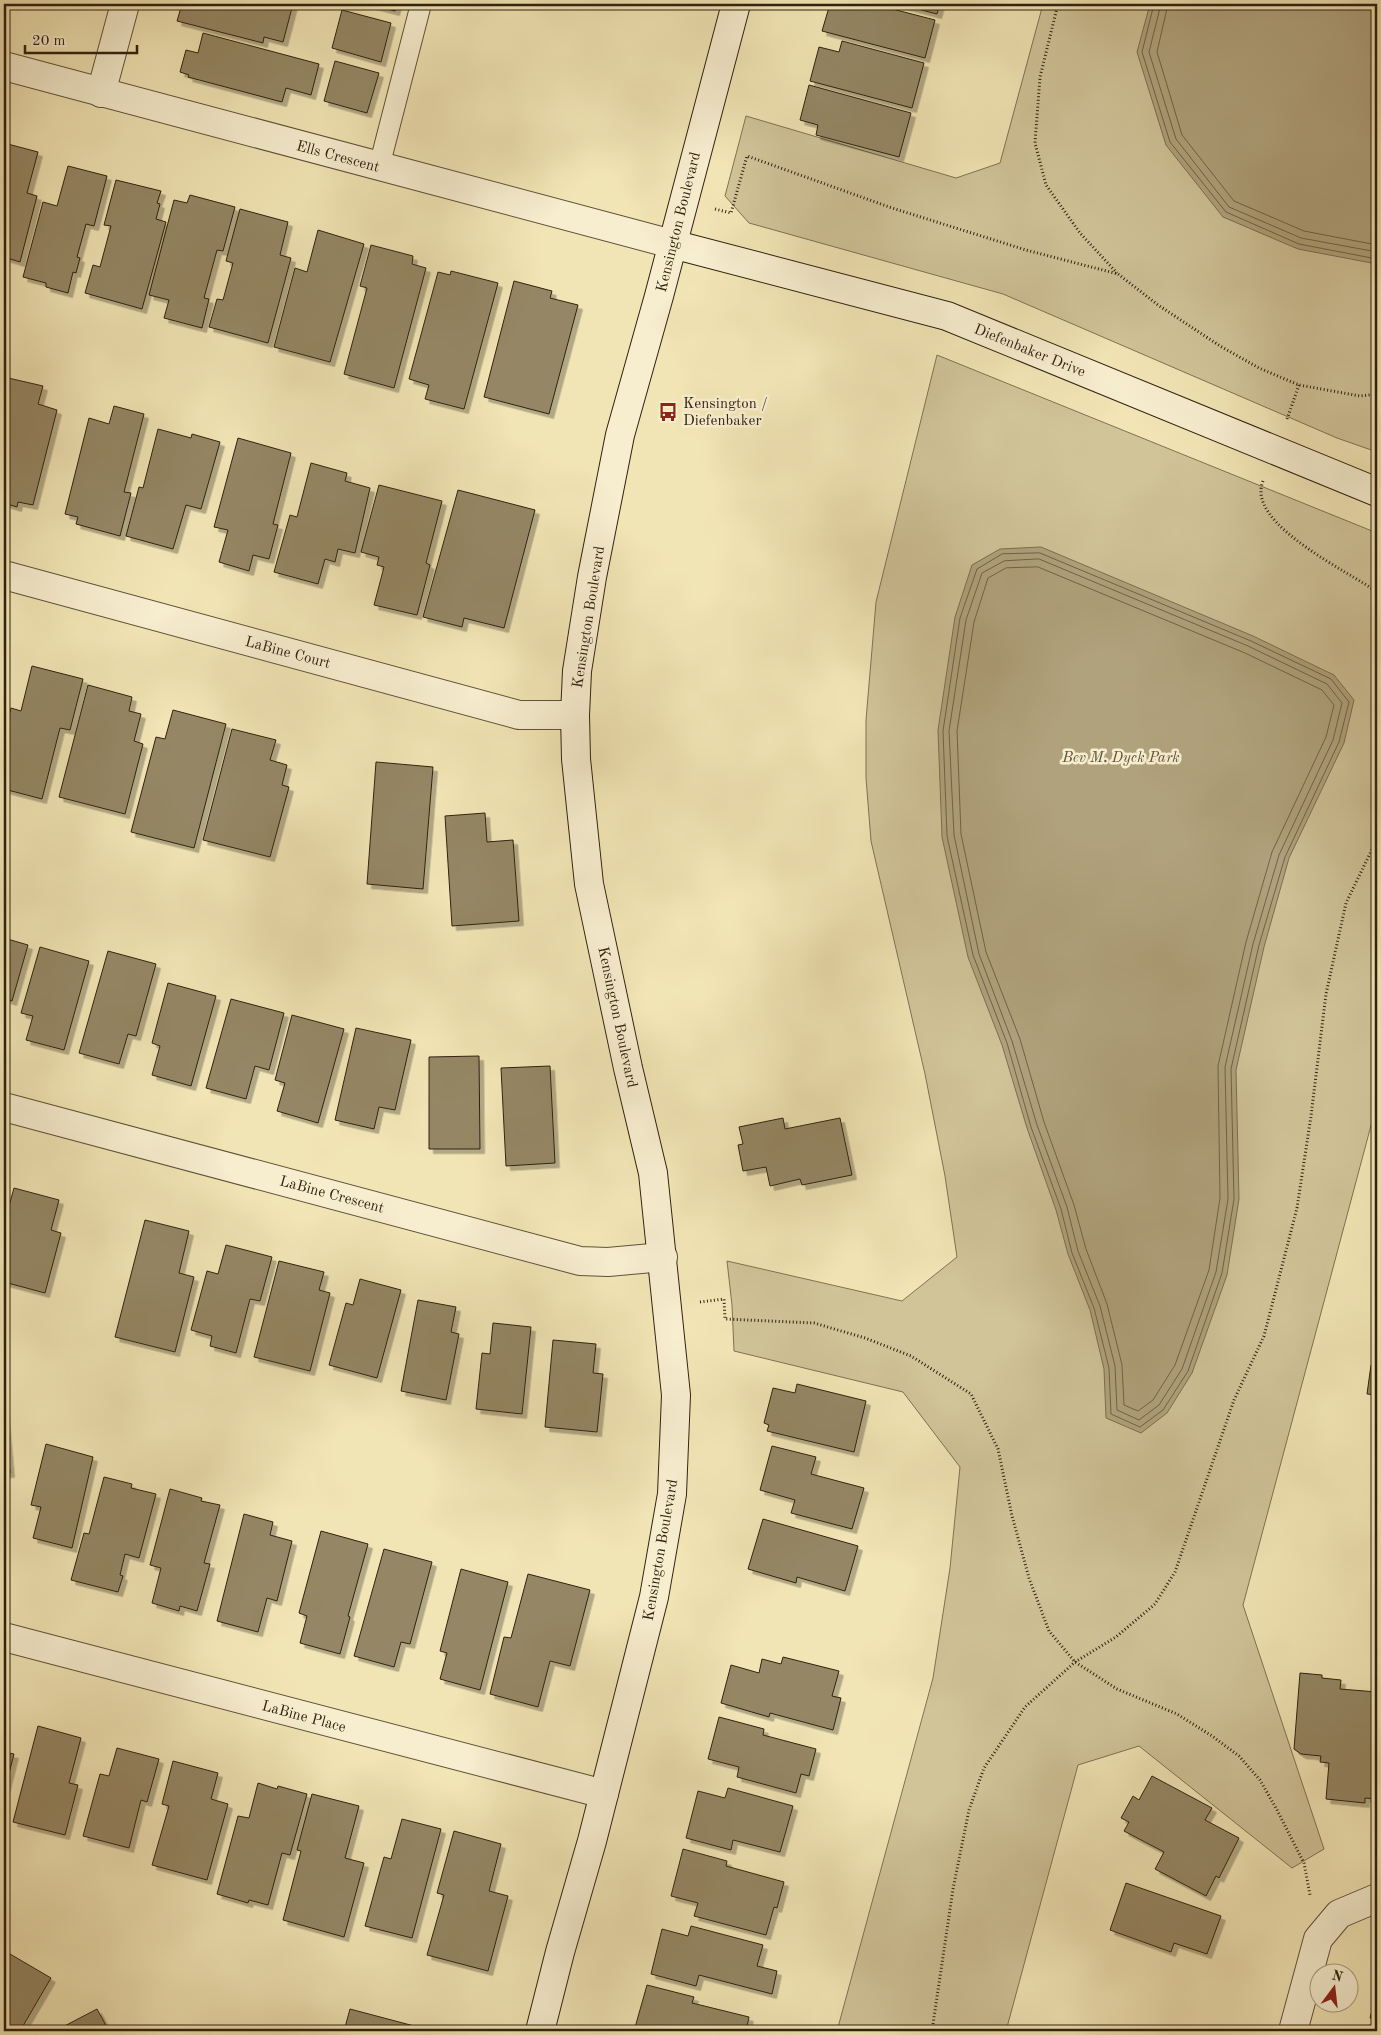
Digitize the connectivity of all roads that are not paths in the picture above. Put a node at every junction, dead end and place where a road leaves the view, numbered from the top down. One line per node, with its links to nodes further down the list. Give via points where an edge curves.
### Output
1 (125, 4): 5 (street)
2 (421, 4): 6 (lane)
3 (736, 4): 7 (street, Kensington Boulevard)
4 (4, 66): 5 (street, Ells Crescent)
5 (101, 93): 6 (street, Ells Crescent)
6 (379, 167): 7 (street, Ells Crescent)
7 (672, 244): 8 (street, Diefenbaker Drive, via 947,316); 10 (street, Kensington Boulevard, via 620,435 592,577 577,671)
8 (1377, 492)
9 (4, 575): 10 (street, LaBine Court, via 519,715)
10 (574, 715): 12 (street, Kensington Boulevard, via 589,884 653,1173)
11 (4, 1107): 12 (street, LaBine Crescent, via 580,1260 608,1262)
12 (663, 1258): 14 (street, Kensington Boulevard, via 676,1395 672,1494 654,1597)
13 (4, 1637): 14 (street, LaBine Place)
14 (604, 1794): 16 (street, Kensington Boulevard)
15 (1377, 1898): 17 (street, via 1339,1914 1318,1938)
16 (540, 2031)
17 (1293, 2031)

